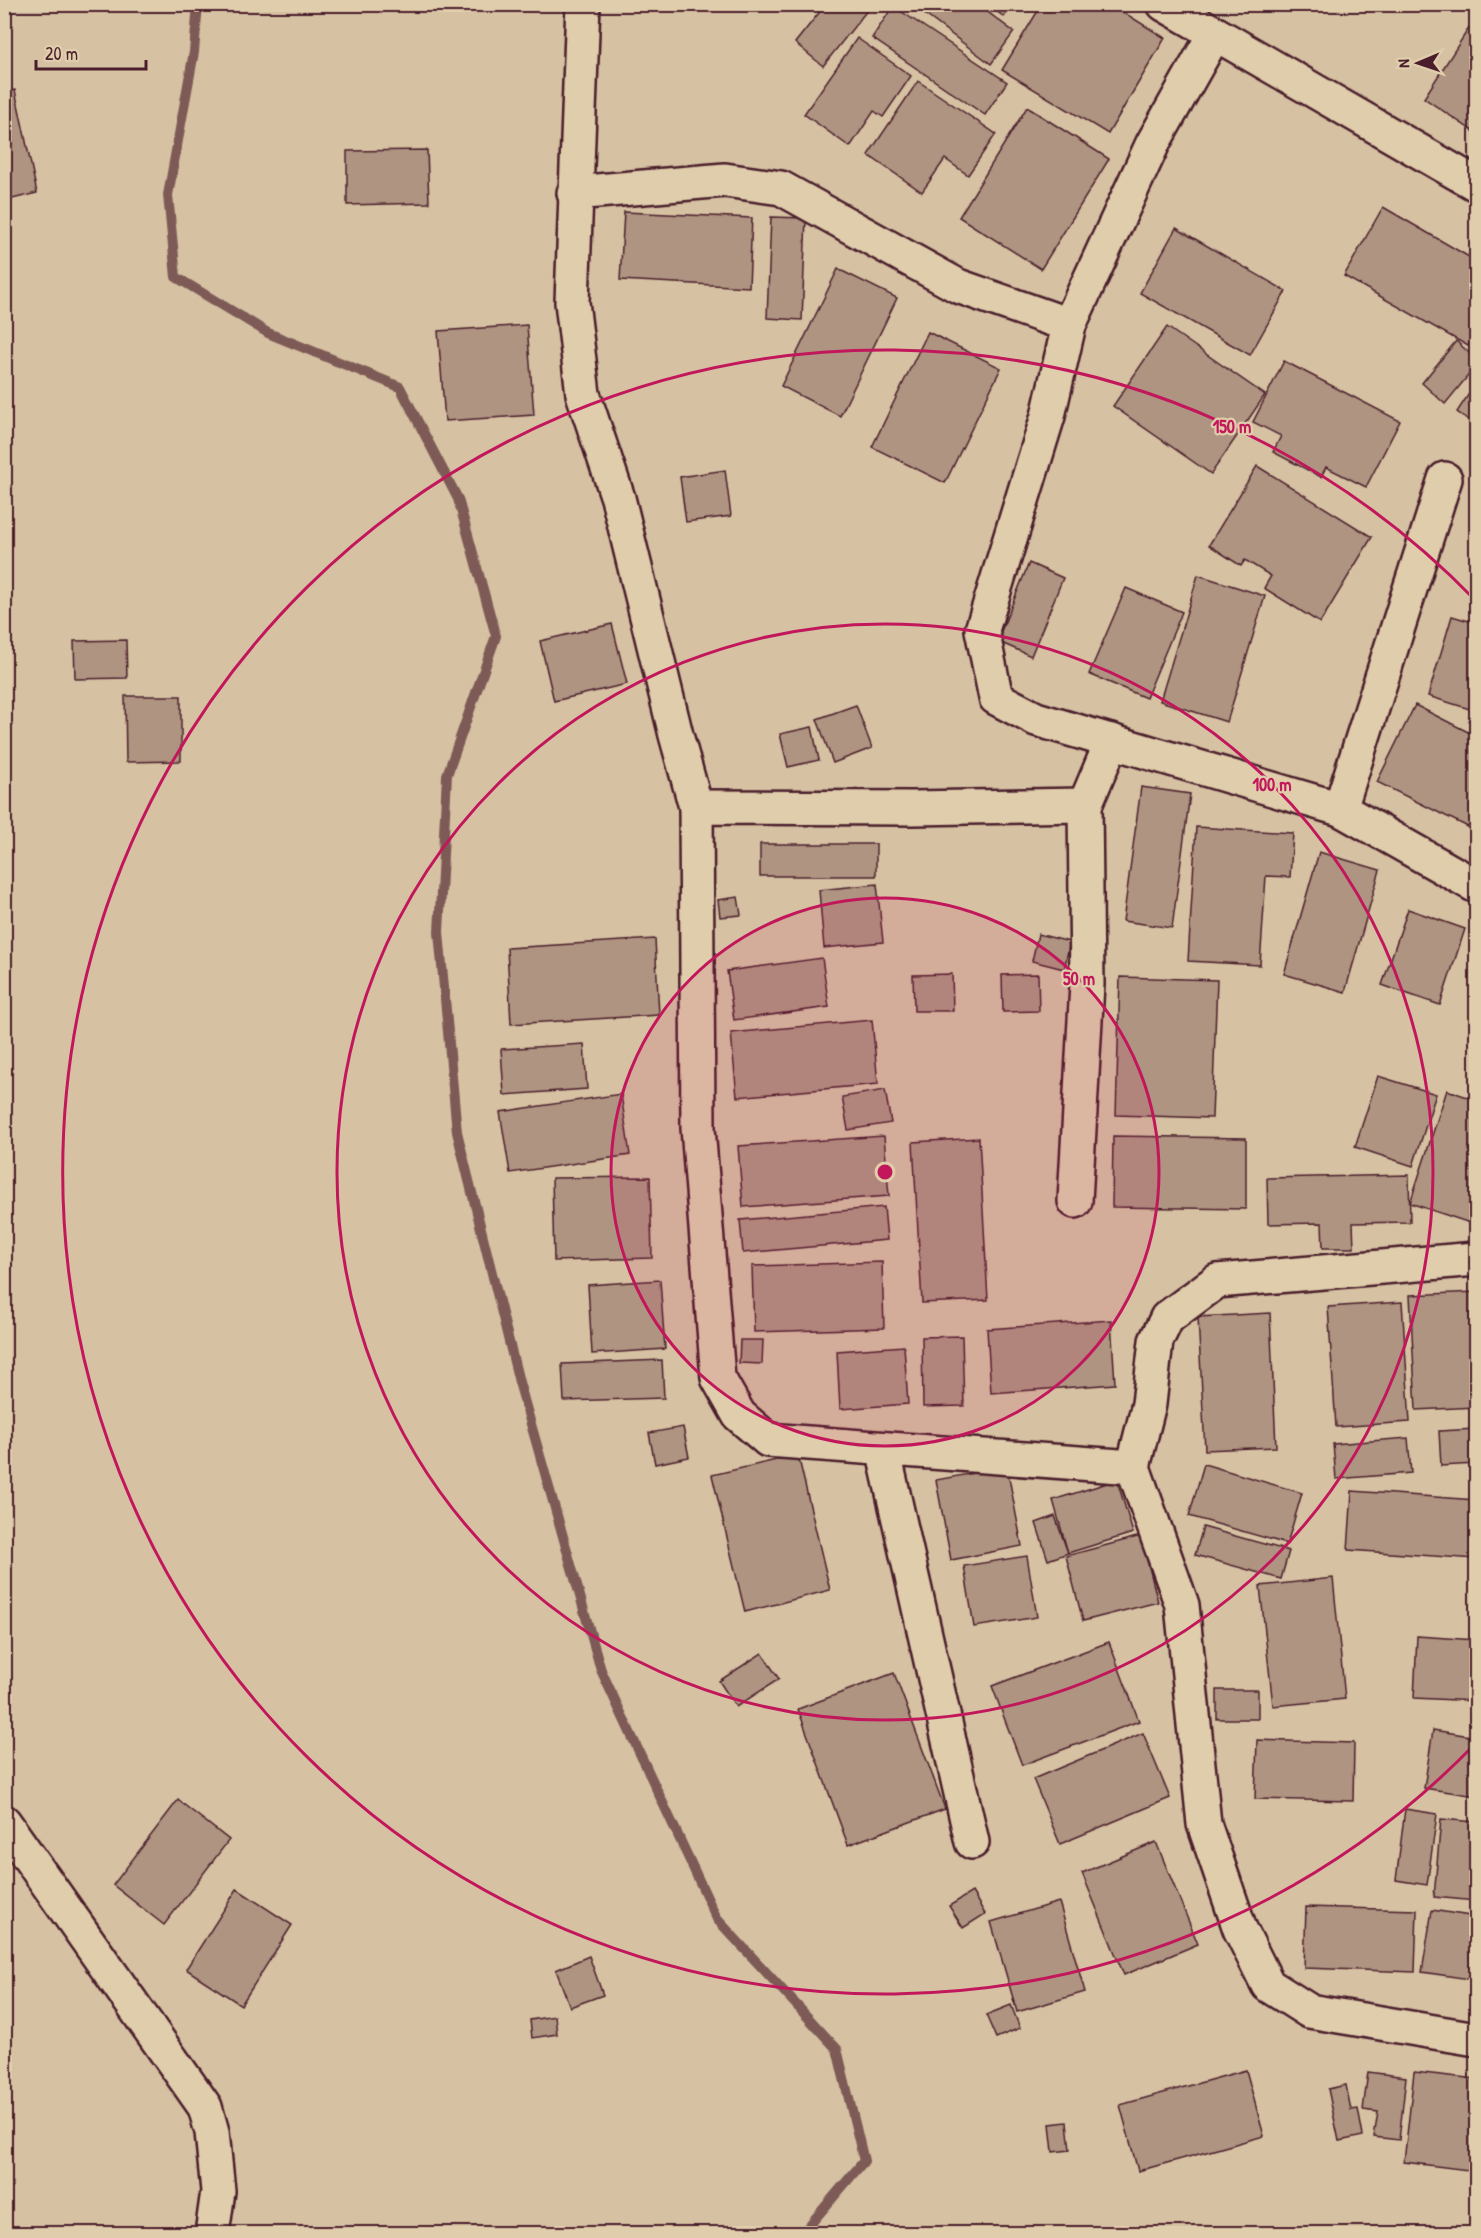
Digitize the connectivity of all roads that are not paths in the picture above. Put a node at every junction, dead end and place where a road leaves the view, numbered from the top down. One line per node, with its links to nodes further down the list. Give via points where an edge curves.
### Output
1 (583, 4): 5 (street)
2 (1164, 4): 3 (street)
3 (1214, 35): 4 (street); 6 (street, via 1153,143)
4 (1476, 184)
5 (574, 192): 6 (street, via 725,180 781,188 957,286); 10 (street, via 572,302 583,394 618,498)
6 (1069, 325): 8 (street, via 1047,416 982,630 996,698 1036,719)
7 (1445, 478): 11 (street)
8 (1112, 741): 9 (street); 11 (street)
9 (1085, 805): 10 (street); 13 (street, via 1087,984)
10 (696, 807): 15 (street, via 698,1128 718,1378 739,1415 768,1440)
11 (1340, 809): 12 (street)
12 (1476, 886)
13 (1075, 1201)
14 (1476, 1259): 16 (street, via 1217,1281 1167,1318 1156,1341 1149,1404)
15 (883, 1449): 16 (street); 18 (street)
16 (1133, 1467): 19 (street, via 1182,1605 1204,1824 1240,1929 1268,1985 1309,2011)
17 (4, 1822): 20 (street, via 205,2107 212,2132 218,2192)
18 (972, 1842)
19 (1476, 2039)
20 (212, 2234)

